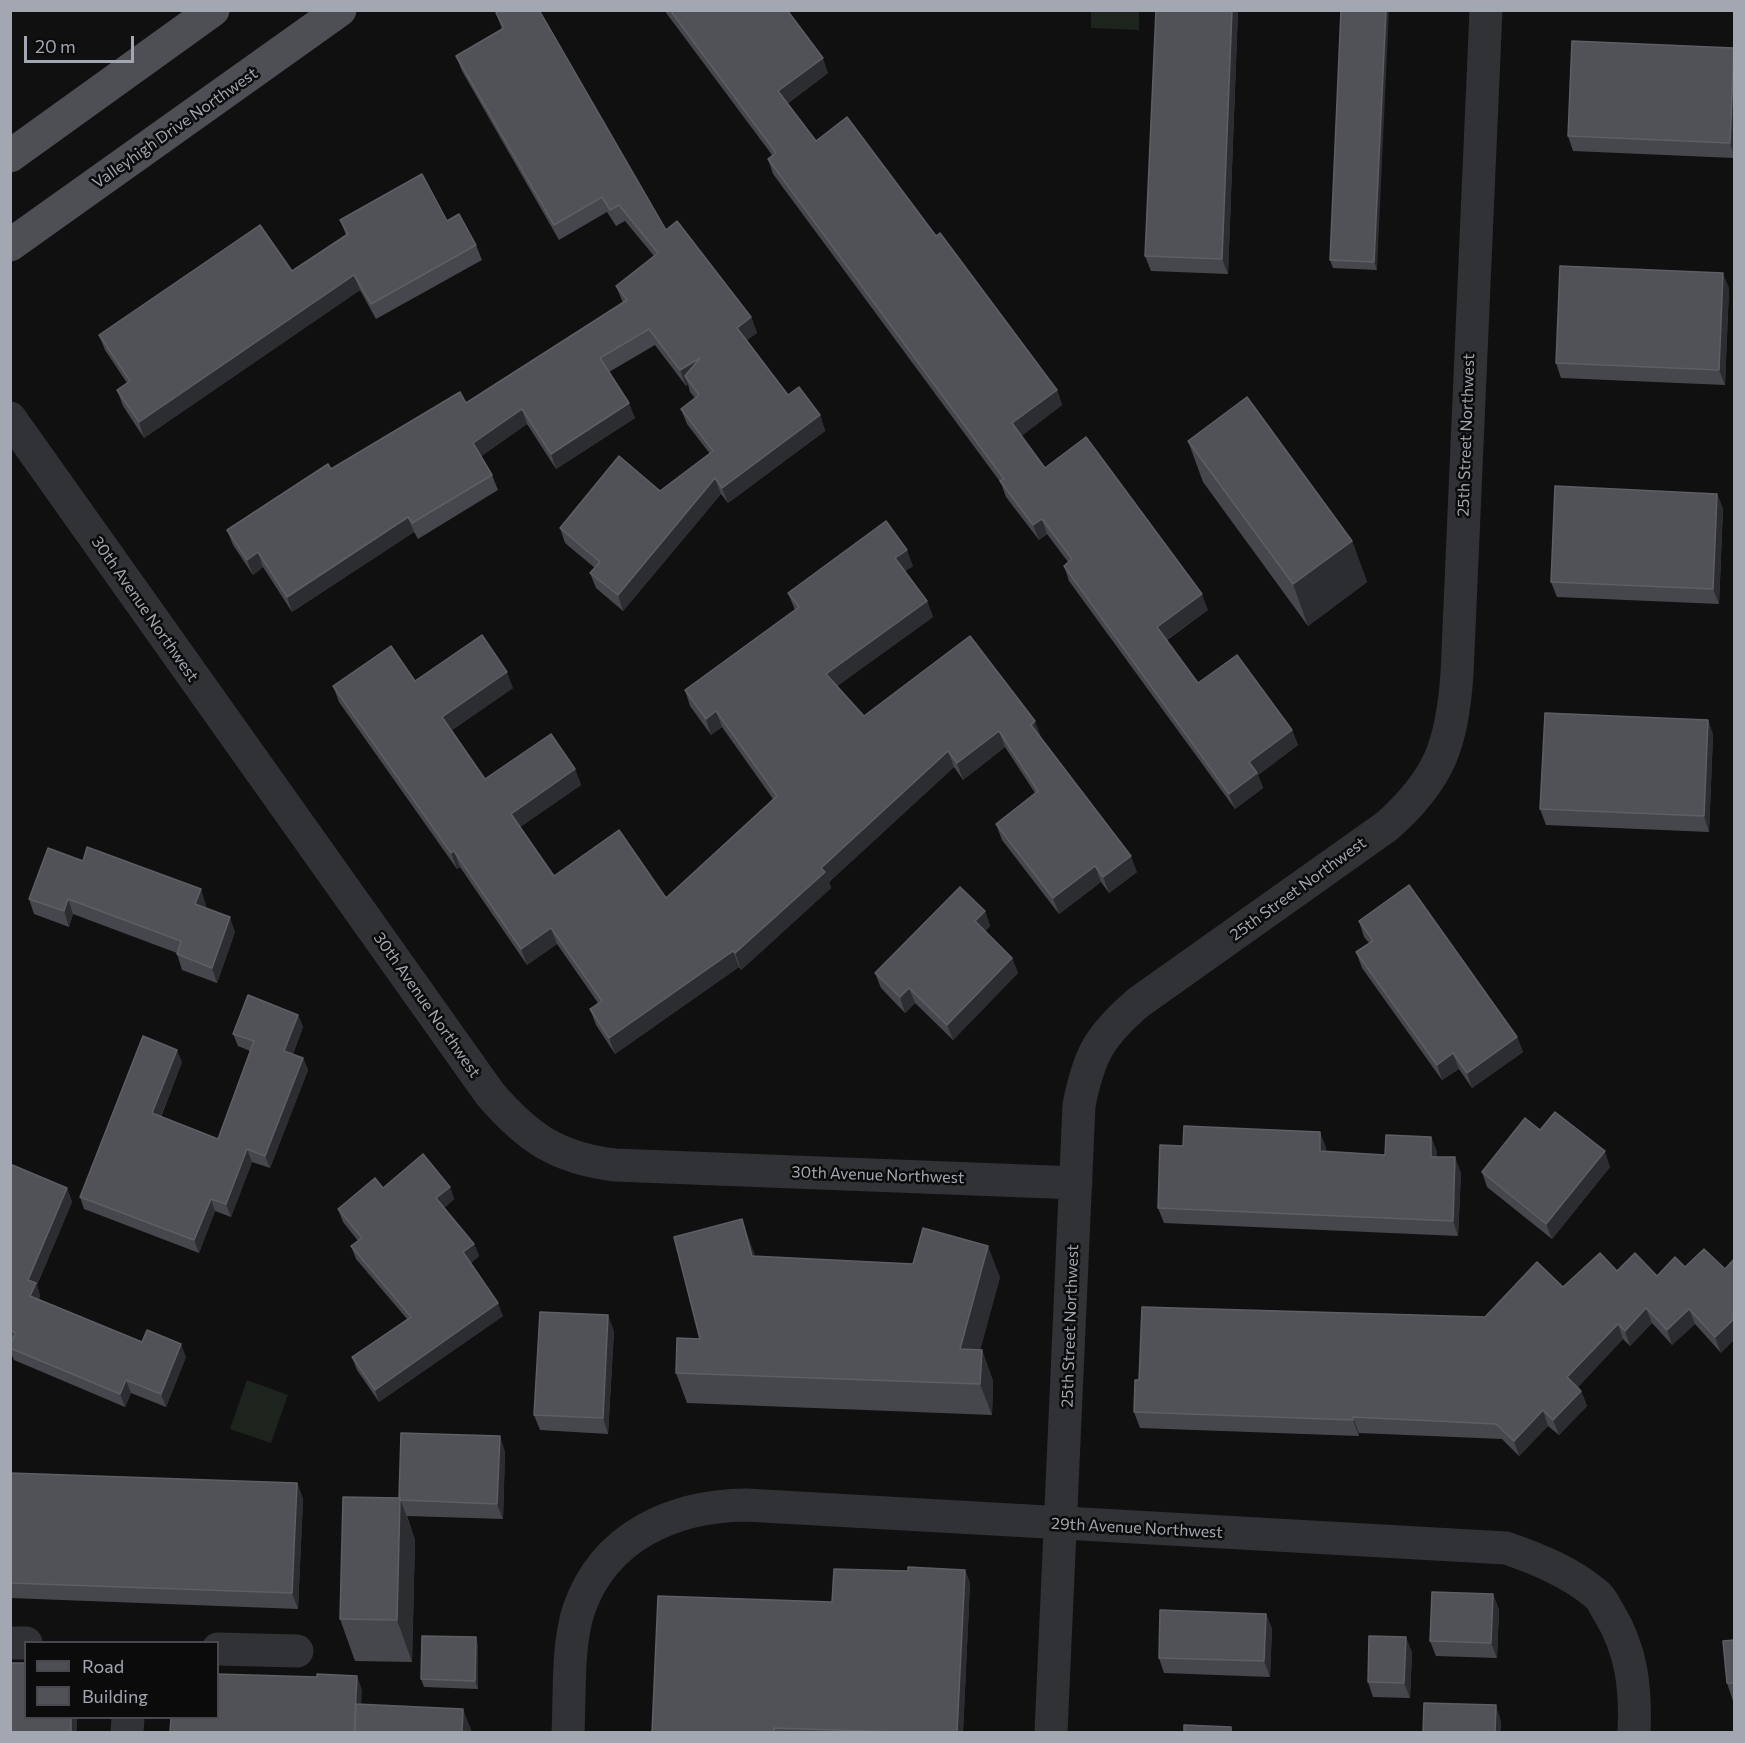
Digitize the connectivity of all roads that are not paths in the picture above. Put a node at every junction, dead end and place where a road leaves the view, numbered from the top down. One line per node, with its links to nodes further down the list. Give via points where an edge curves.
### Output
1 (213, 10): 4 (main road)
2 (340, 10): 5 (main road, Valleyhigh Drive Northwest)
3 (1486, 10): 7 (street, 25th Street Northwest, via 1452,728 1429,783 1387,826 1112,1025 1094,1051 1084,1078)
4 (10, 156)
5 (10, 245)
6 (10, 418): 7 (street, 30th Avenue Northwest, via 484,1085 512,1120 536,1140 574,1158 615,1165)
7 (1076, 1183): 8 (street, 25th Street Northwest)
8 (1062, 1524): 11 (street, 29th Avenue Northwest, via 717,1505 674,1514 626,1541 607,1562 579,1609 574,1629); 12 (street, 25th Street Northwest); 13 (street, 29th Avenue Northwest, via 1506,1548 1541,1560 1598,1595 1623,1635 1631,1667)
9 (219, 1649): 10 (street)
10 (297, 1651)
11 (568, 1732)
12 (1051, 1732)
13 (1634, 1732)

